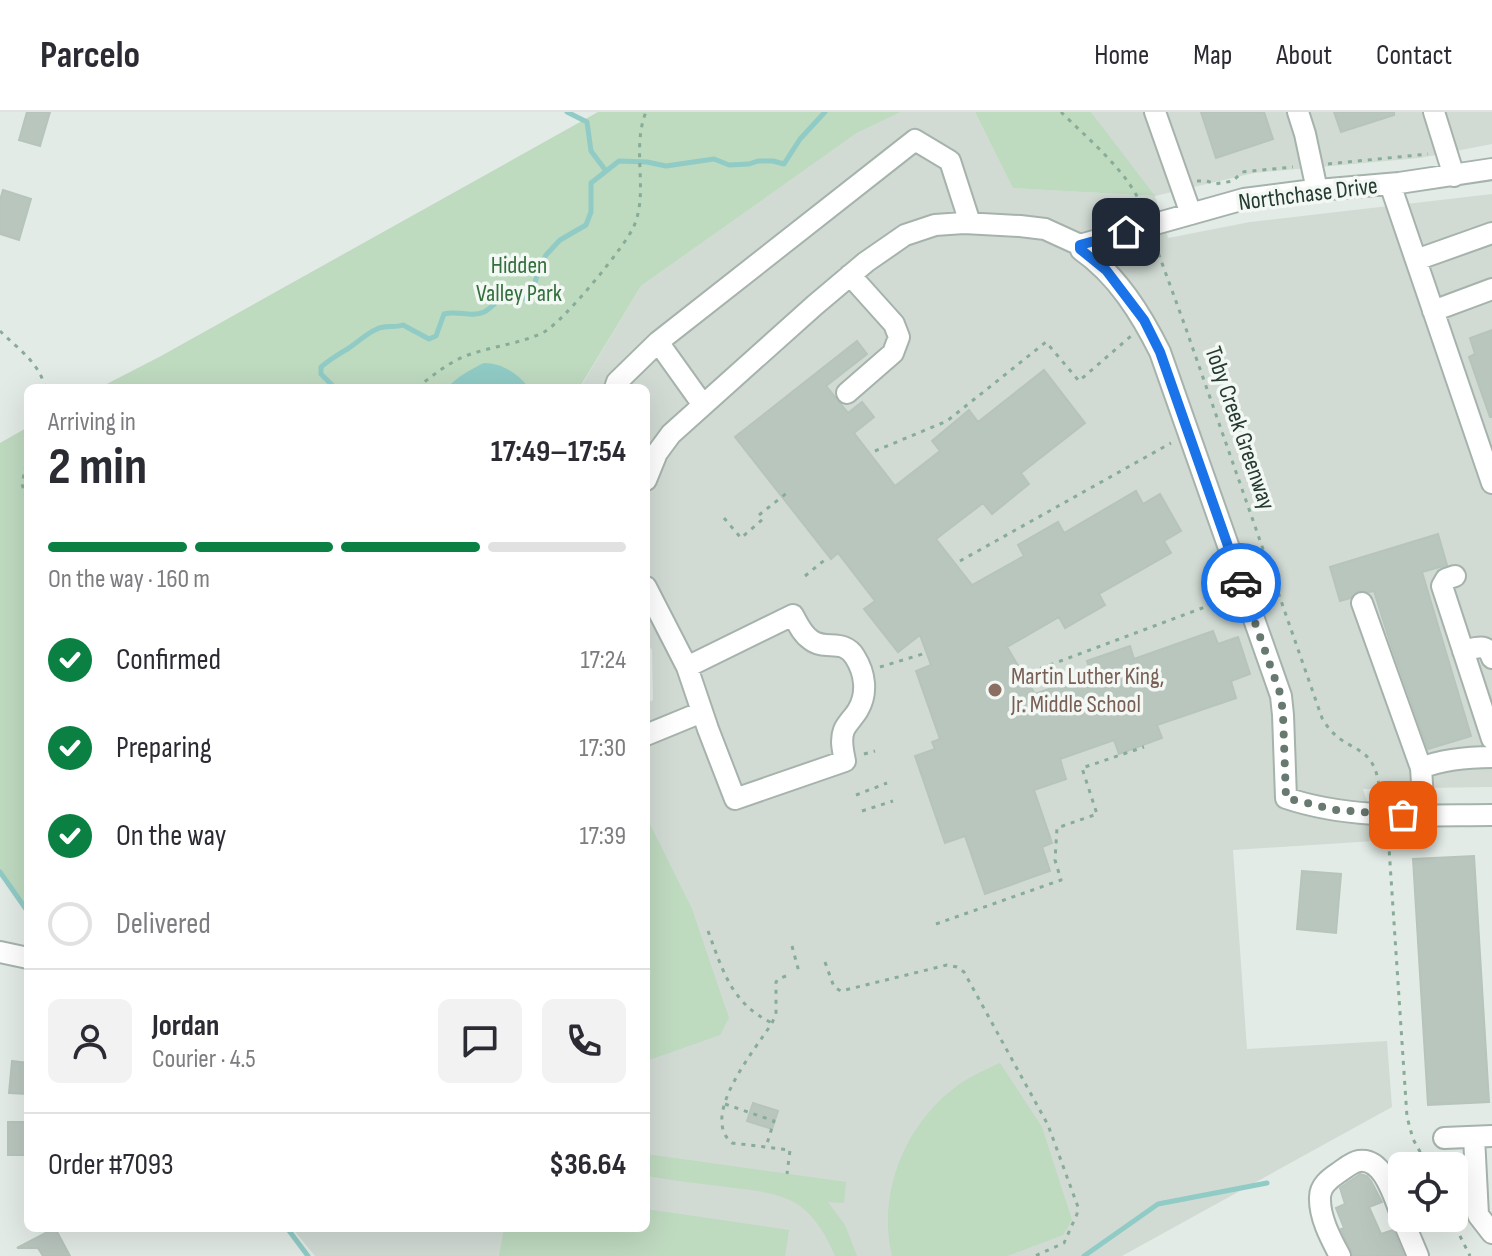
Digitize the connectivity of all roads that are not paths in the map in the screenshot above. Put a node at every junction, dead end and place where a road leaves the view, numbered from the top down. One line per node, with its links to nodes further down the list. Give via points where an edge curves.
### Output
1 (1155, 112): 8 (street)
2 (1298, 112): 7 (street)
3 (1434, 112): 5 (street)
4 (1492, 169): 5 (street, Northchase Drive)
5 (1454, 176): 6 (street, Northchase Drive)
6 (1390, 184): 7 (street, Northchase Drive); 12 (street)
7 (1317, 190): 8 (street, Northchase Drive, via 1244,199)
8 (1191, 214): 11 (street, Northchase Drive)
9 (970, 223): 11 (street, via 1045,229); 13 (street, via 935,225 905,235); 16 (street, via 950,161 915,140)
10 (1492, 233): 12 (street)
11 (1080, 245): 33 (street, via 1144,320 1160,352 1277,685 1287,799 1336,810)
12 (1416, 260): 15 (street)
13 (850, 275): 18 (street, via 894,324 899,337 893,353); 19 (street)
14 (1492, 289): 15 (street)
15 (1433, 311): 21 (street)
16 (658, 342): 17 (street); 19 (street)
17 (616, 384)
18 (847, 393)
19 (703, 405): 20 (street, via 671,434)
20 (650, 463)
21 (1492, 483)
22 (1455, 576): 25 (street, via 1442,586)
23 (650, 595): 27 (street)
24 (1362, 603): 32 (street)
25 (1463, 651): 26 (street, via 1483,647); 30 (street)
26 (1492, 658)
27 (687, 667): 28 (street); 28 (street, via 793,615 814,643 847,648 865,682 864,697 844,731 845,761 735,799)
28 (702, 712): 29 (street)
29 (650, 733)
30 (1492, 739)
31 (1492, 757): 32 (street, via 1456,758)
32 (1421, 768): 33 (street)
33 (1424, 815): 34 (street)
34 (1492, 815)
35 (0, 952): 36 (street)
36 (24, 957)
37 (1483, 1136): 38 (street); 41 (street, via 1478,1215)
38 (1444, 1138)
39 (1388, 1182): 42 (street, via 1375,1165 1358,1161 1321,1188 1321,1209)
40 (1408, 1232): 43 (street)
41 (1492, 1233)
42 (1340, 1256)
43 (1418, 1256)

